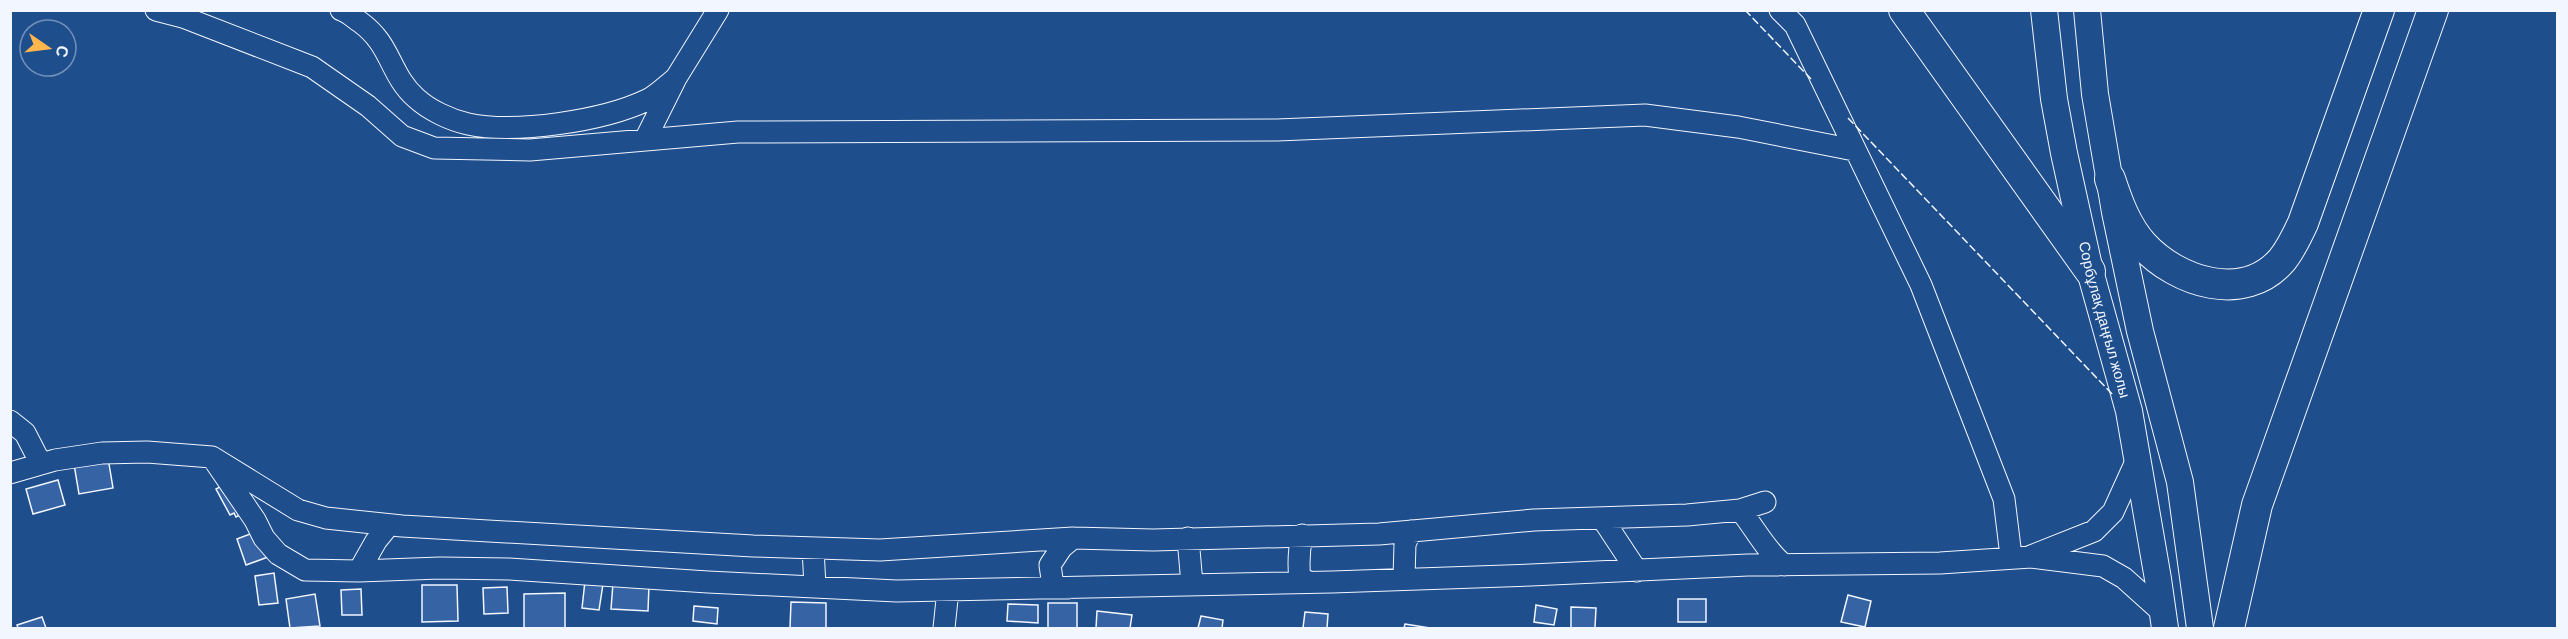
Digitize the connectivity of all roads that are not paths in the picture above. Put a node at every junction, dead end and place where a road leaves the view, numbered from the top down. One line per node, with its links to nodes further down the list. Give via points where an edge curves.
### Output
1 (156, 10): 11 (street, via 312,67 368,106 402,136 434,148 530,150)
2 (340, 10): 10 (street, via 374,33 389,54 399,79 416,98 439,113 468,124 537,127 616,112 649,99)
3 (718, 10): 10 (street)
4 (1780, 10): 12 (street, via 1795,25)
5 (1904, 10): 14 (highway)
6 (2044, 10): 14 (main road, Сорбұлақ даңғыл жолы, via 2054,99)
7 (2087, 10): 13 (main road, Сорбұлақ даңғыл жолы, via 2095,94)
8 (2379, 10): 13 (highway, via 2303,223 2287,253 2268,272 2251,281 2216,284 2173,269 2142,244 2121,210)
9 (2433, 10): 46 (highway, via 2258,505)
10 (676, 78): 11 (street)
11 (645, 140): 12 (street, via 738,132 1277,130 1645,115 1738,127)
12 (1854, 150): 33 (street, via 1921,285 1983,441)
13 (2110, 179): 15 (main road, Сорбұлақ даңғыл жолы)
14 (2090, 271): 16 (main road, Сорбұлақ даңғыл жолы)
15 (2134, 306): 16 (main road, via 2125,296 2110,294); 45 (main road, Сорбұлақ даңғыл жолы, via 2180,482)
16 (2101, 312): 19 (main road, Сорбұлақ даңғыл жолы)
17 (10, 421): 20 (street, via 25,433)
18 (212, 457): 20 (street, via 102,453); 23 (street); 26 (street)
19 (2138, 457): 33 (street, via 2113,512 2094,531); 43 (main road, Сорбұлақ даңғыл жолы)
20 (41, 464): 21 (street)
21 (10, 473)
22 (1765, 502): 24 (street)
23 (298, 510): 26 (street, via 275,512); 27 (street, via 326,518)
24 (1740, 510): 25 (street); 34 (street, via 1772,555)
25 (1602, 518): 28 (street); 36 (street)
26 (255, 520): 35 (street, via 278,554 305,570)
27 (389, 525): 32 (street); 35 (street)
28 (1411, 531): 29 (street); 37 (street, via 1405,544 1404,577)
29 (1302, 535): 31 (street); 38 (street, via 1300,579)
30 (1073, 538): 31 (street); 32 (street, via 892,549); 41 (street, via 1062,546 1050,565 1053,586)
31 (1188, 538): 39 (street)
32 (813, 548): 40 (street)
33 (2021, 556): 34 (street); 43 (street, via 2103,566 2124,578)
34 (1784, 565): 36 (street)
35 (359, 571): 40 (street, via 509,569)
36 (1637, 571): 37 (street)
37 (1416, 579): 38 (street)
38 (1307, 581): 39 (street)
39 (1191, 584): 41 (street)
40 (815, 587): 42 (street)
41 (1069, 588): 42 (street)
42 (948, 590): 44 (street)
43 (2164, 621)
44 (944, 628)
45 (2200, 628)
46 (2229, 628)

